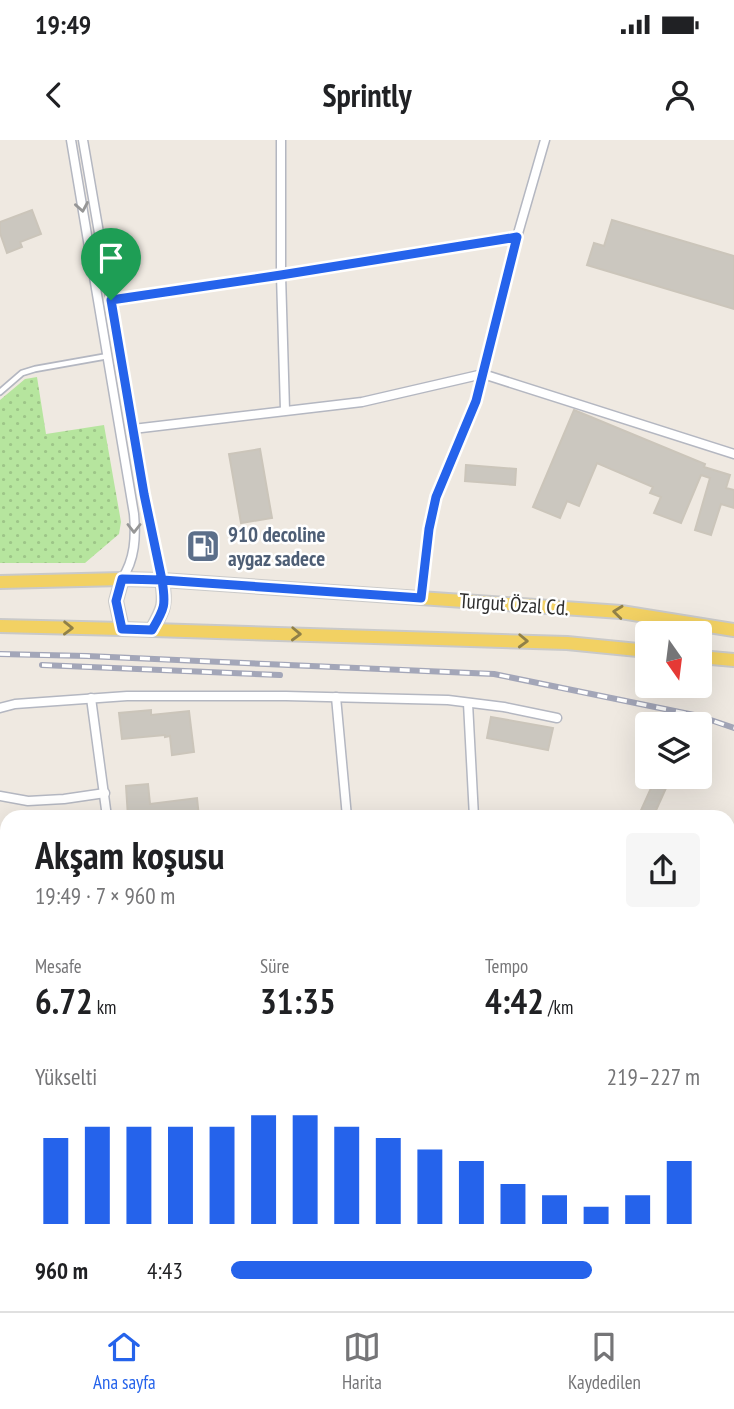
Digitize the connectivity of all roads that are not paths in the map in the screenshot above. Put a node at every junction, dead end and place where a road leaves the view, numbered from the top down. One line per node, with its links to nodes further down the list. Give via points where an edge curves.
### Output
1 (71, 140): 8 (street, one-way to 8)
2 (83, 140): 7 (street)
3 (281, 140): 6 (street)
4 (545, 140): 5 (street)
5 (517, 237): 6 (street); 9 (street)
6 (281, 275): 7 (street); 11 (street)
7 (111, 300): 12 (street)
8 (108, 356): 10 (lane, via 22,373); 14 (street, one-way to 14, via 134,514 133,552)
9 (483, 374): 11 (street, via 362,402); 13 (street); 17 (street, via 436,497)
10 (0, 392)
11 (285, 411): 12 (street)
12 (133, 429): 15 (street)
13 (734, 454)
14 (122, 579): 15 (main road, Turgut Özal Cd.); 16 (main road, Turgut Özal Cd.); 19 (main road, via 116,601)
15 (162, 580): 17 (main road, Turgut Özal Cd.); 20 (main road, via 166,600)
16 (0, 582)
17 (421, 598): 21 (main road, Turgut Özal Cd., one-way to 17, via 621,612)
18 (0, 626): 19 (main road, Turgut Özal Cd., one-way to 19)
19 (122, 629): 20 (main road, Turgut Özal Cd.)
20 (152, 630): 22 (main road, Turgut Özal Cd., one-way to 22, via 567,643)
21 (734, 630)
22 (635, 650)
23 (712, 658): 24 (main road)
24 (734, 660)
25 (336, 697): 26 (street); 27 (street); 33 (street)
26 (91, 698): 28 (street); 30 (street)
27 (468, 703): 29 (street); 34 (street)
28 (0, 708)
29 (557, 718)
30 (105, 793): 31 (street, via 28,801); 32 (street)
31 (0, 796)
32 (106, 810)
33 (346, 810)
34 (474, 810)

